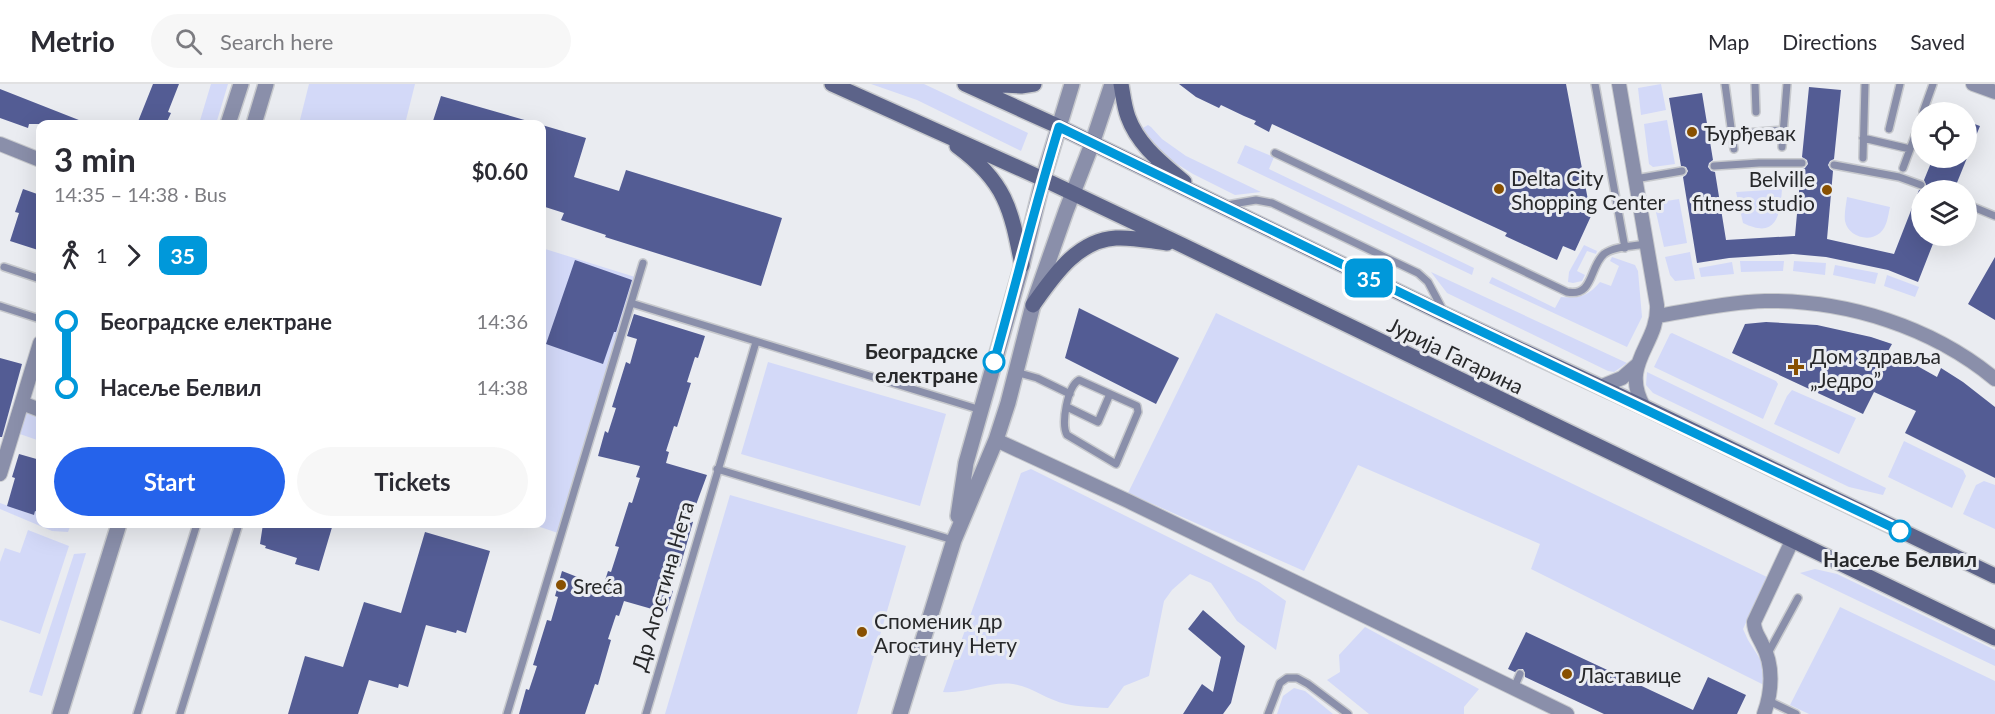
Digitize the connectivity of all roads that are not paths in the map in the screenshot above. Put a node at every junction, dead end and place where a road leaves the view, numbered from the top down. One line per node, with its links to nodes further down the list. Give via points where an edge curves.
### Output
1 (241, 84): 22 (street)
2 (266, 84): 23 (street)
3 (831, 84): 26 (main road, Јурија Гагарина)
4 (965, 84): 24 (main road, Јурија Гагарина)
5 (980, 84): 6 (main road)
6 (1034, 84)
7 (1072, 84): 24 (street)
8 (1112, 84): 31 (street)
9 (1121, 84): 48 (main road, via 1127,114 1143,144)
10 (1595, 84): 54 (lane)
11 (1619, 84): 45 (street)
12 (1725, 84): 28 (lane)
13 (1755, 84): 21 (lane)
14 (1787, 84): 27 (lane)
15 (1865, 84): 29 (lane)
16 (1900, 84): 25 (lane)
17 (1933, 84): 20 (lane)
18 (1973, 84): 19 (street)
19 (1995, 92)
20 (1927, 102)
21 (1756, 112)
22 (229, 120)
23 (255, 120)
24 (1059, 127): 31 (main road, Јурија Гагарина); 44 (street)
25 (1889, 129)
26 (935, 130): 44 (main road, Јурија Гагарина); 56 (main road, via 964,151 1002,192)
27 (1783, 130): 28 (lane); 33 (lane)
28 (1732, 134): 34 (lane)
29 (1863, 138): 35 (lane); 38 (lane)
30 (0, 144): 37 (street)
31 (1092, 144): 47 (street); 48 (main road, Јурија Гагарина)
32 (1911, 146): 35 (lane)
33 (1782, 147)
34 (1734, 149)
35 (1910, 149): 42 (lane)
36 (1275, 153): 54 (lane, via 1567,292 1580,291 1589,283 1605,254)
37 (36, 158)
38 (1863, 158)
39 (1802, 163): 41 (lane)
40 (1834, 165): 46 (lane)
41 (1714, 166)
42 (1903, 168)
43 (1682, 171): 45 (lane)
44 (1043, 179): 47 (main road, Јурија Гагарина); 56 (street)
45 (1635, 179): 52 (street)
46 (1911, 181)
47 (1072, 193): 53 (main road, Јурија Гагарина); 60 (street)
48 (1202, 197): 49 (main road, Јурија Гагарина)
49 (1221, 206): 62 (main road, Јурија Гагарина); 62 (lane, via 1263,200 1303,218 1424,277)
50 (1977, 209): 51 (lane)
51 (1995, 216)
52 (1647, 244): 54 (lane); 63 (street)
53 (1182, 245): 60 (main road, via 1129,238 1095,242 1064,265); 86 (main road, Јурија Гагарина)
54 (1625, 248)
55 (644, 263): 59 (lane)
56 (1022, 265): 77 (street)
57 (4, 267): 58 (lane)
58 (36, 278)
59 (631, 303): 65 (lane); 97 (lane)
60 (1033, 305): 68 (street)
61 (0, 306): 64 (lane)
62 (1446, 315): 70 (main road, Јурија Гагарина)
63 (1657, 316): 67 (street); 69 (street, via 1764,301 1827,306 1863,313 1915,331)
64 (36, 318)
65 (756, 342): 77 (lane); 80 (lane, Др Агостина Нета)
66 (36, 357): 73 (street)
67 (1637, 365): 70 (street, via 1622,378); 75 (street, via 1637,396)
68 (1016, 372): 71 (lane); 79 (street)
69 (1995, 379)
70 (1600, 387): 75 (main road, Јурија Гагарина)
71 (1070, 394): 72 (lane, via 1079,380); 74 (lane)
72 (1110, 394): 74 (lane, via 1098,422); 74 (lane, via 1138,410 1116,464 1067,435)
73 (22, 404): 76 (street); 78 (street)
74 (1067, 407)
75 (1644, 407): 87 (main road, Јурија Гагарина)
76 (36, 409)
77 (981, 410): 85 (street, via 966,463)
78 (5, 440): 81 (street)
79 (996, 440): 85 (street); 92 (street)
80 (717, 469): 85 (lane); 98 (lane, Др Агостина Нета)
81 (0, 474)
82 (118, 528): 94 (street)
83 (196, 528): 95 (lane)
84 (238, 528): 96 (lane)
85 (954, 540): 99 (street)
86 (1792, 541): 89 (main road, Јурија Гагарина); 90 (street, via 1754,622)
87 (1995, 576)
88 (1798, 598): 90 (lane)
89 (1995, 638)
90 (1767, 655): 93 (street, via 1771,676)
91 (1520, 674): 92 (lane)
92 (1514, 689): 102 (street)
93 (1766, 707): 103 (lane)
94 (60, 714)
95 (137, 714)
96 (180, 714)
97 (507, 714)
98 (646, 714)
99 (900, 714)
100 (1268, 714): 101 (lane, via 1280,683 1297,678)
101 (1348, 714)
102 (1567, 714)
103 (1796, 714)

